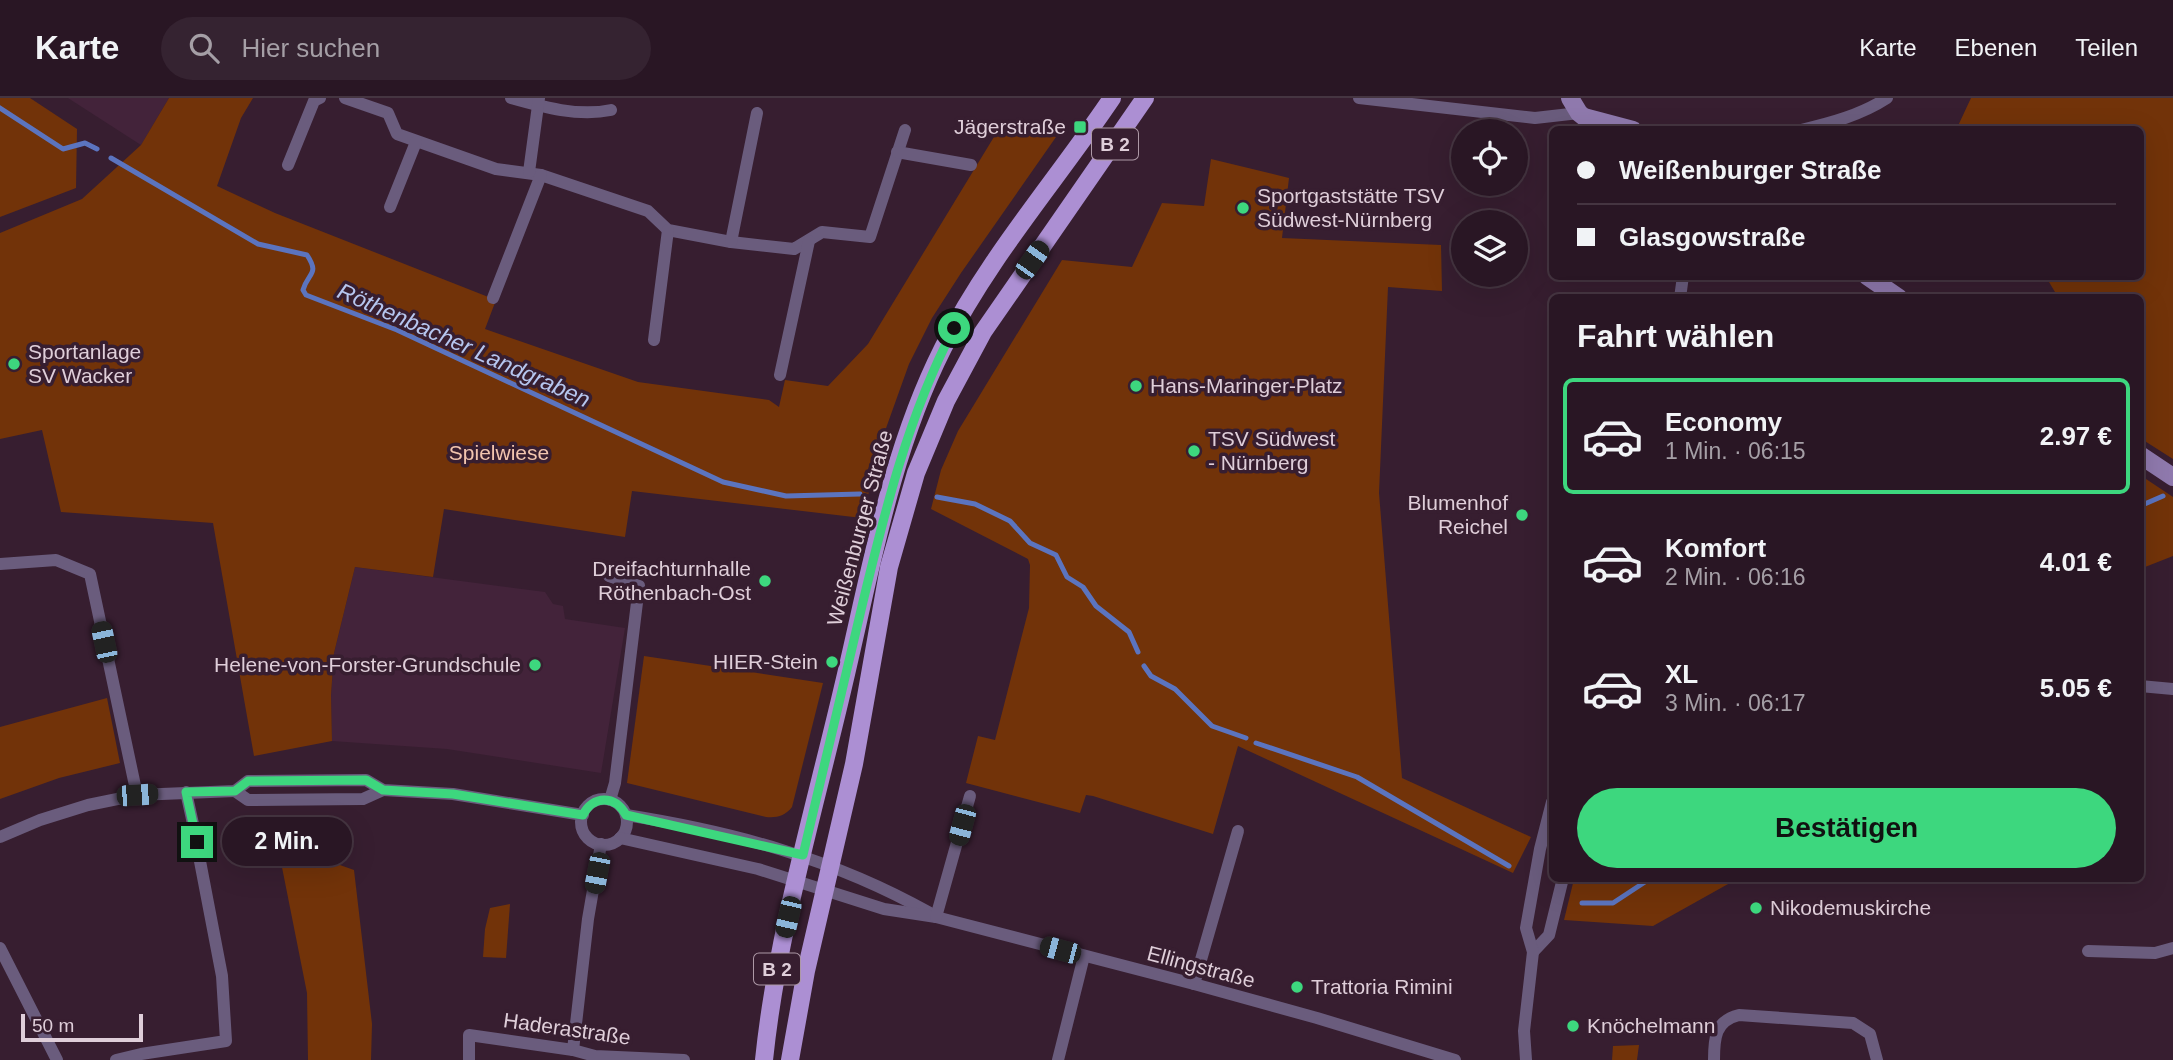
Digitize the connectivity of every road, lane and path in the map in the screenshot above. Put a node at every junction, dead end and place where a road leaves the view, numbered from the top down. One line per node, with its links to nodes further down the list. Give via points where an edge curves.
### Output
1 (320, 98): 17 (street, via 314,101)
2 (345, 98): 15 (street, via 388,113 397,134)
3 (511, 98): 8 (street)
4 (1112, 98): 49 (main road, Weißenburger Straße / B 2, via 978,287 923,393 880,531)
5 (1145, 98): 51 (main road, Weißenburger Straße / B 2, via 983,332 926,446 889,567)
6 (1359, 98): 9 (street, via 1535,118)
7 (1887, 98): 13 (street, via 1871,108)
8 (539, 102): 10 (street, via 591,114); 19 (street)
9 (1575, 106): 12 (main road, via 1599,122)
10 (611, 110)
11 (757, 113): 22 (street)
12 (1616, 126)
13 (1814, 126)
14 (905, 130): 16 (street)
15 (416, 142): 19 (street, via 496,169); 20 (street)
16 (897, 152): 18 (street); 23 (street, via 870,237 822,232)
17 (288, 165)
18 (971, 165)
19 (535, 174): 21 (street, via 648,211); 26 (street)
20 (390, 206)
21 (668, 230): 22 (street); 27 (street)
22 (731, 242): 23 (street, via 793,249)
23 (809, 242): 28 (street)
24 (1873, 280): 25 (main road)
25 (1893, 294)
26 (493, 298)
27 (653, 340)
28 (780, 375)
29 (2144, 458): 30 (main road)
30 (2173, 477)
31 (0, 564): 38 (street, via 56,560 90,574)
32 (610, 576): 40 (street, via 639,586)
33 (2144, 686): 34 (street)
34 (2173, 689)
35 (383, 790): 36 (street, via 363,799 248,800); 36 (street, via 356,780 248,781); 42 (street, via 453,794)
36 (235, 791): 37 (street)
37 (186, 792): 38 (street); 47 (street)
38 (137, 795): 45 (street, via 88,805)
39 (970, 796): 55 (street)
40 (610, 800): 42 (street, via 596,800); 43 (street)
41 (1549, 814): 59 (street, via 1526,928)
42 (583, 815): 48 (street, via 585,834)
43 (626, 815): 46 (street); 49 (street, Ellingstraße)
44 (1237, 831): 61 (street)
45 (0, 837)
46 (620, 838): 48 (street); 52 (street, Ellingstraße)
47 (197, 842)
48 (601, 844): 62 (street)
49 (803, 855): 51 (street, Ellingstraße); 52 (main road, Weißenburger Straße / B 2)
50 (200, 856): 64 (street, via 222,976 226,1041)
51 (831, 865): 54 (main road, Weißenburger Straße / B 2); 55 (street, Ellingstraße)
52 (797, 880): 54 (street, Ellingstraße); 67 (main road, Weißenburger Straße / B 2)
53 (1562, 882): 59 (street, via 1549,935)
54 (825, 889): 55 (street, Ellingstraße, via 884,909); 68 (main road, Weißenburger Straße / B 2)
55 (936, 917): 60 (street, Ellingstraße)
56 (0, 948): 63 (street)
57 (2173, 948): 58 (street, via 2155,953)
58 (2088, 951)
59 (1533, 952): 71 (street, via 1524,1031)
60 (1084, 957): 61 (street, Ellingstraße); 69 (street)
61 (1194, 984): 70 (street, Ellingstraße)
62 (573, 1050): 65 (street, Haderastraße, via 469,1035); 66 (street, Haderastraße, via 595,1056)
63 (57, 1060)
64 (116, 1060)
65 (468, 1060)
66 (684, 1060)
67 (764, 1060)
68 (790, 1060)
69 (1058, 1060)
70 (1455, 1060)
71 (1526, 1060)
72 (1714, 1060): 73 (street, via 1720,1024 1739,1015 1853,1023 1870,1034)
73 (1877, 1060)

